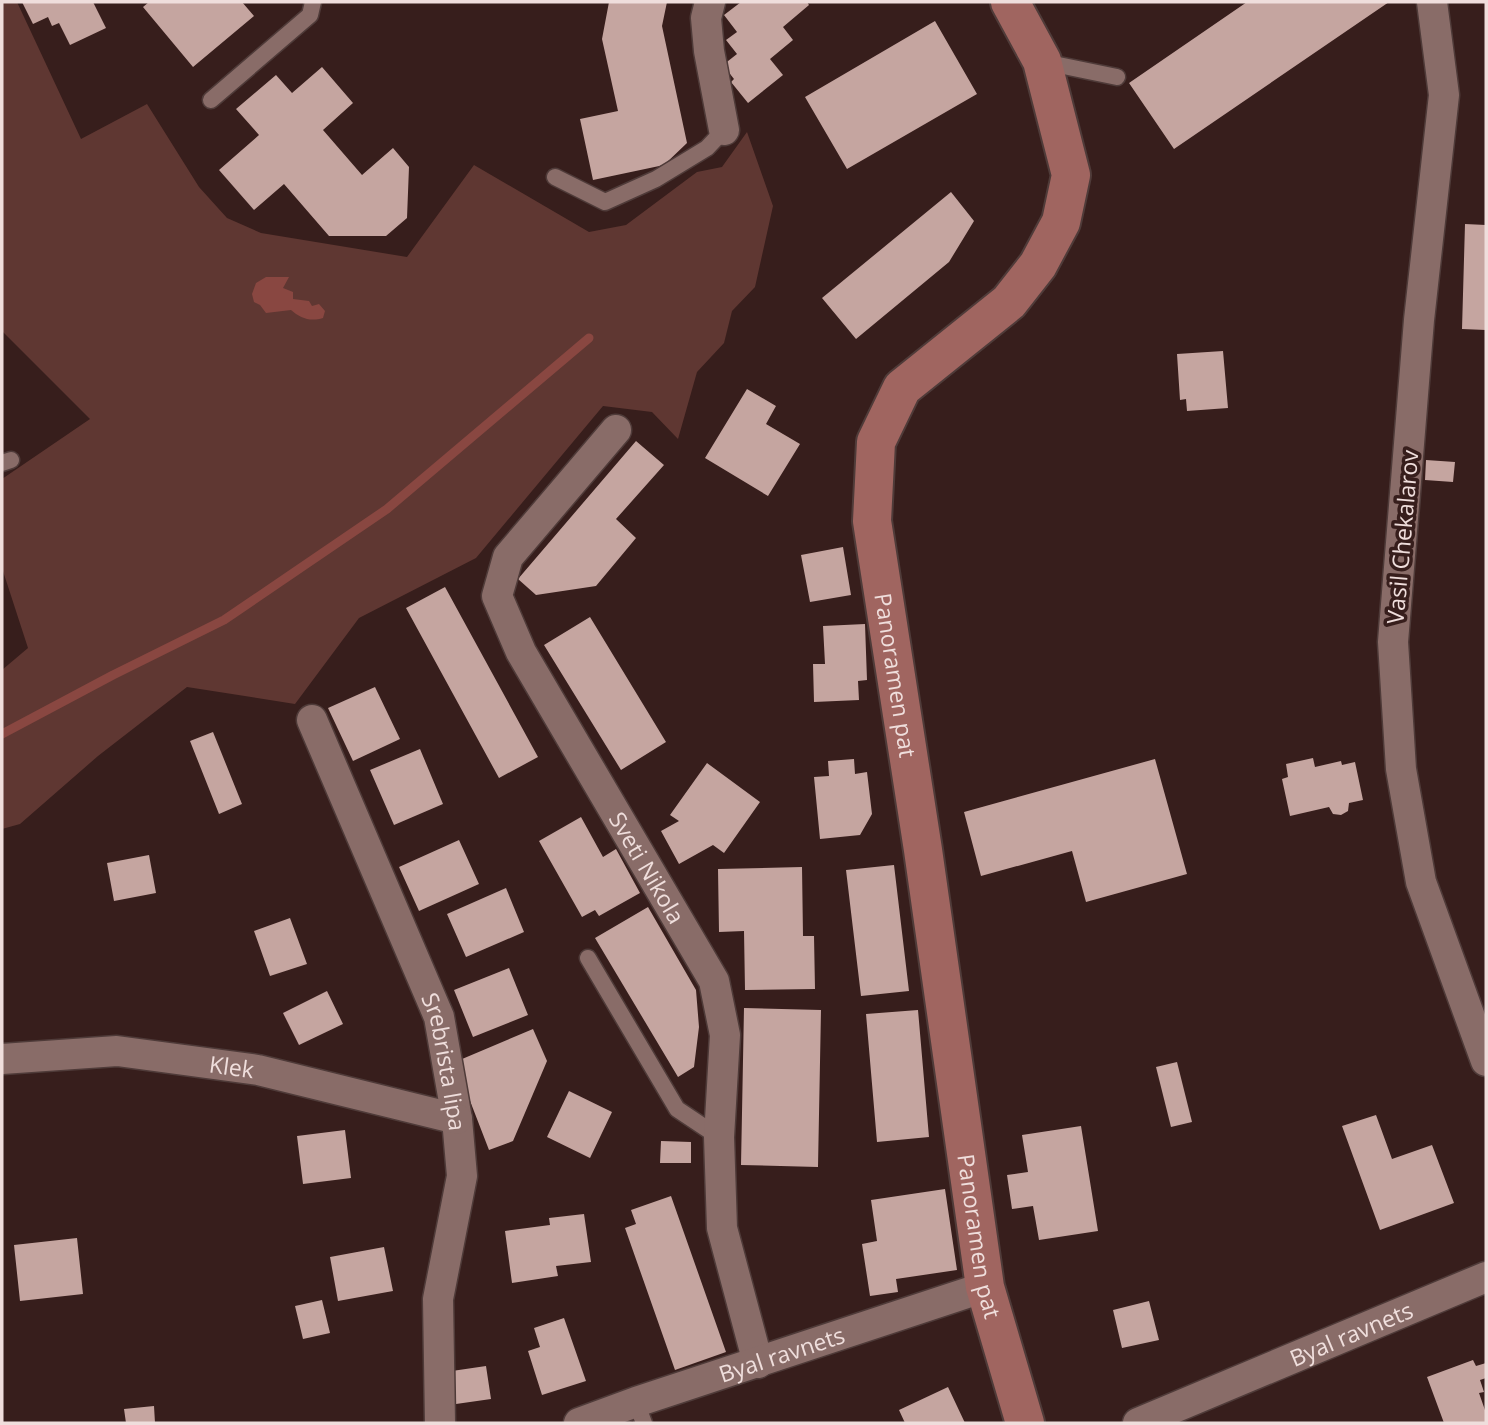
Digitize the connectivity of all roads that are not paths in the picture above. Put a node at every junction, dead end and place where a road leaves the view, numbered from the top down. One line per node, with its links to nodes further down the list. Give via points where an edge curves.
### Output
1 (313, 2): 7 (lane, via 310,15)
2 (710, 2): 8 (street, via 708,40)
3 (1010, 2): 5 (main road, Panoramen pat)
4 (1432, 2): 14 (street, Vasil Chekalarov, via 1444,95 1419,320 1393,642 1401,769 1421,882)
5 (1042, 61): 6 (lane); 18 (main road, Panoramen pat, via 1071,175 1061,222 1038,265 1009,302 902,388 876,442 872,521)
6 (1117, 76)
7 (211, 100)
8 (724, 130): 9 (lane, via 708,148 605,202)
9 (555, 177)
10 (616, 430): 16 (street, Sveti Nikola, via 508,556 497,596 521,652 714,981 725,1035)
11 (312, 720): 15 (street, Srebrista lipa, via 439,1017)
12 (588, 958): 16 (lane, via 677,1109)
13 (2, 1059): 15 (street, Klek, via 117,1051 258,1070)
14 (1486, 1061)
15 (457, 1119): 21 (street, Srebrista lipa, via 462,1176 438,1299)
16 (719, 1137): 19 (street, Sveti Nikola, via 722,1228)
17 (1486, 1277): 24 (street, Byal ravnets)
18 (985, 1287): 19 (street, Byal ravnets); 23 (main road, Panoramen pat)
19 (758, 1363): 20 (street, Byal ravnets)
20 (640, 1413): 22 (street, Byal ravnets)
21 (440, 1423)
22 (579, 1423)
23 (1025, 1423)
24 (1138, 1423)

